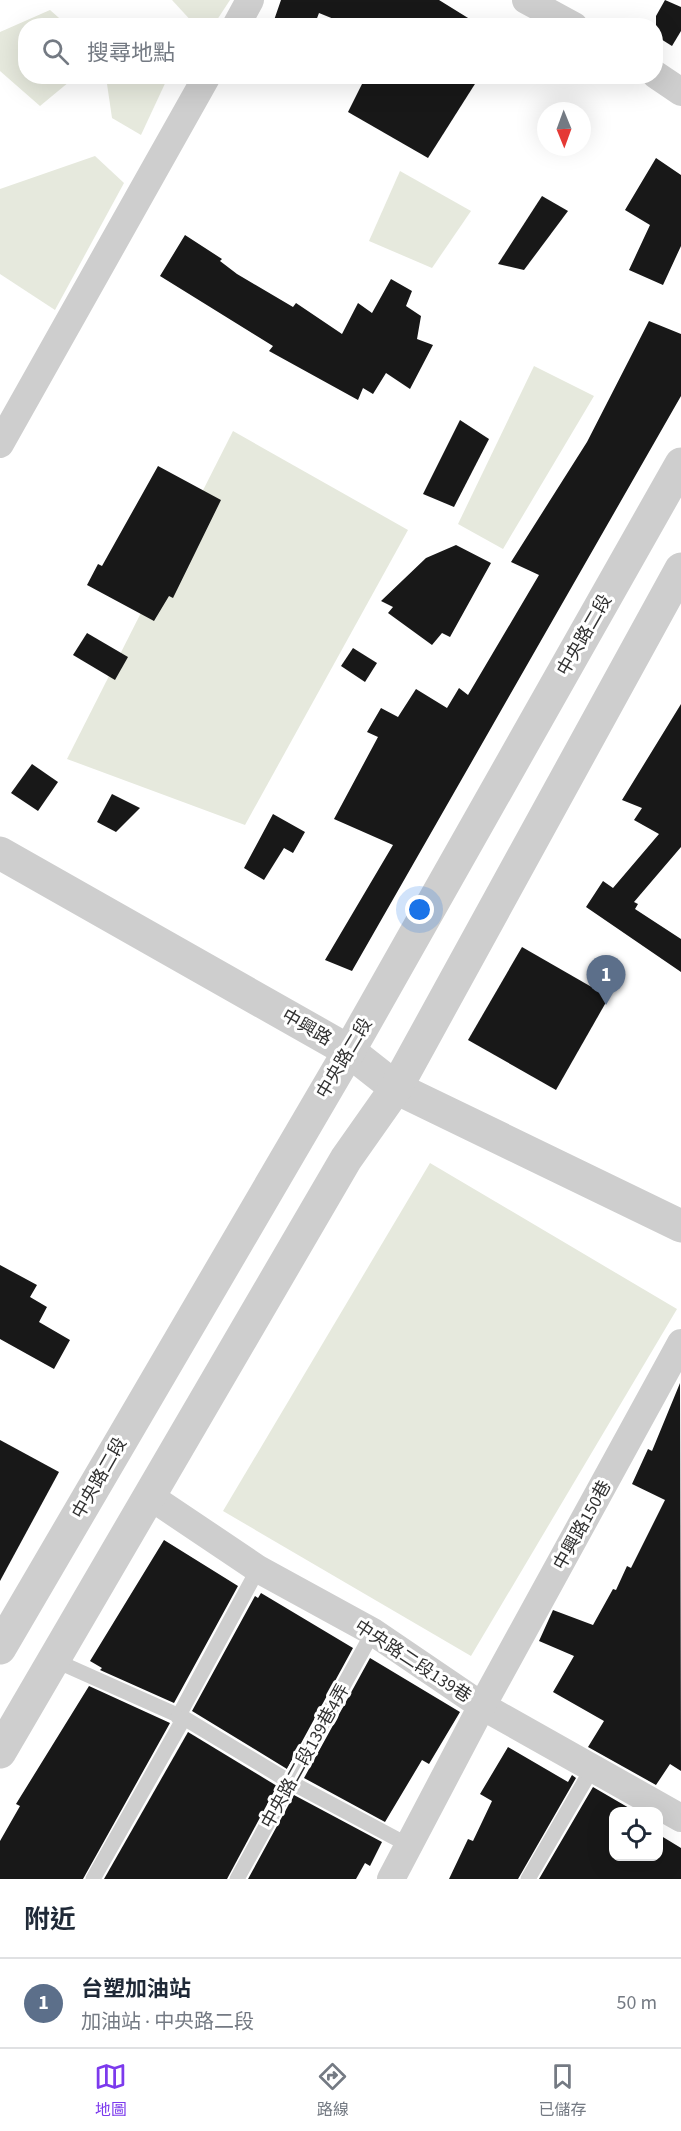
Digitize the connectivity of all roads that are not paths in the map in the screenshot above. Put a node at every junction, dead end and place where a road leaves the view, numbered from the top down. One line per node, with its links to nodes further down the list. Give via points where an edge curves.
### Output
1 (250, 0): 3 (street)
2 (526, 0): 4 (street)
3 (240, 18)
4 (559, 18)
5 (663, 80): 7 (street)
6 (202, 84): 8 (street)
7 (681, 92)
8 (0, 444)
9 (681, 464): 12 (street, 中央路二段)
10 (681, 569): 13 (street)
11 (0, 853): 12 (street, 中興路)
12 (349, 1051): 13 (street, 中興路); 19 (street, 中央路二段)
13 (396, 1088): 14 (street, 中興路); 16 (street, via 346,1159)
14 (681, 1226)
15 (681, 1343): 21 (street, 中興路150巷)
16 (151, 1497): 17 (street, 中央路二段139巷); 20 (street)
17 (258, 1569): 18 (street, 中央路二段139巷); 22 (lane)
18 (373, 1632): 21 (street, 中央路二段139巷); 25 (lane, 中央路二段139巷4弄)
19 (0, 1648)
20 (54, 1660): 22 (lane); 23 (street)
21 (482, 1706): 24 (street, 中央路二段139巷); 27 (street, 中興路150巷)
22 (181, 1718): 25 (lane); 28 (lane)
23 (0, 1752)
24 (593, 1767): 26 (street, 中央路二段139巷); 31 (lane)
25 (290, 1782): 27 (lane); 29 (lane, 中央路二段139巷4弄)
26 (681, 1818)
27 (410, 1846): 30 (street, 中興路150巷)
28 (93, 1879)
29 (237, 1879)
30 (391, 1879)
31 (528, 1879)

